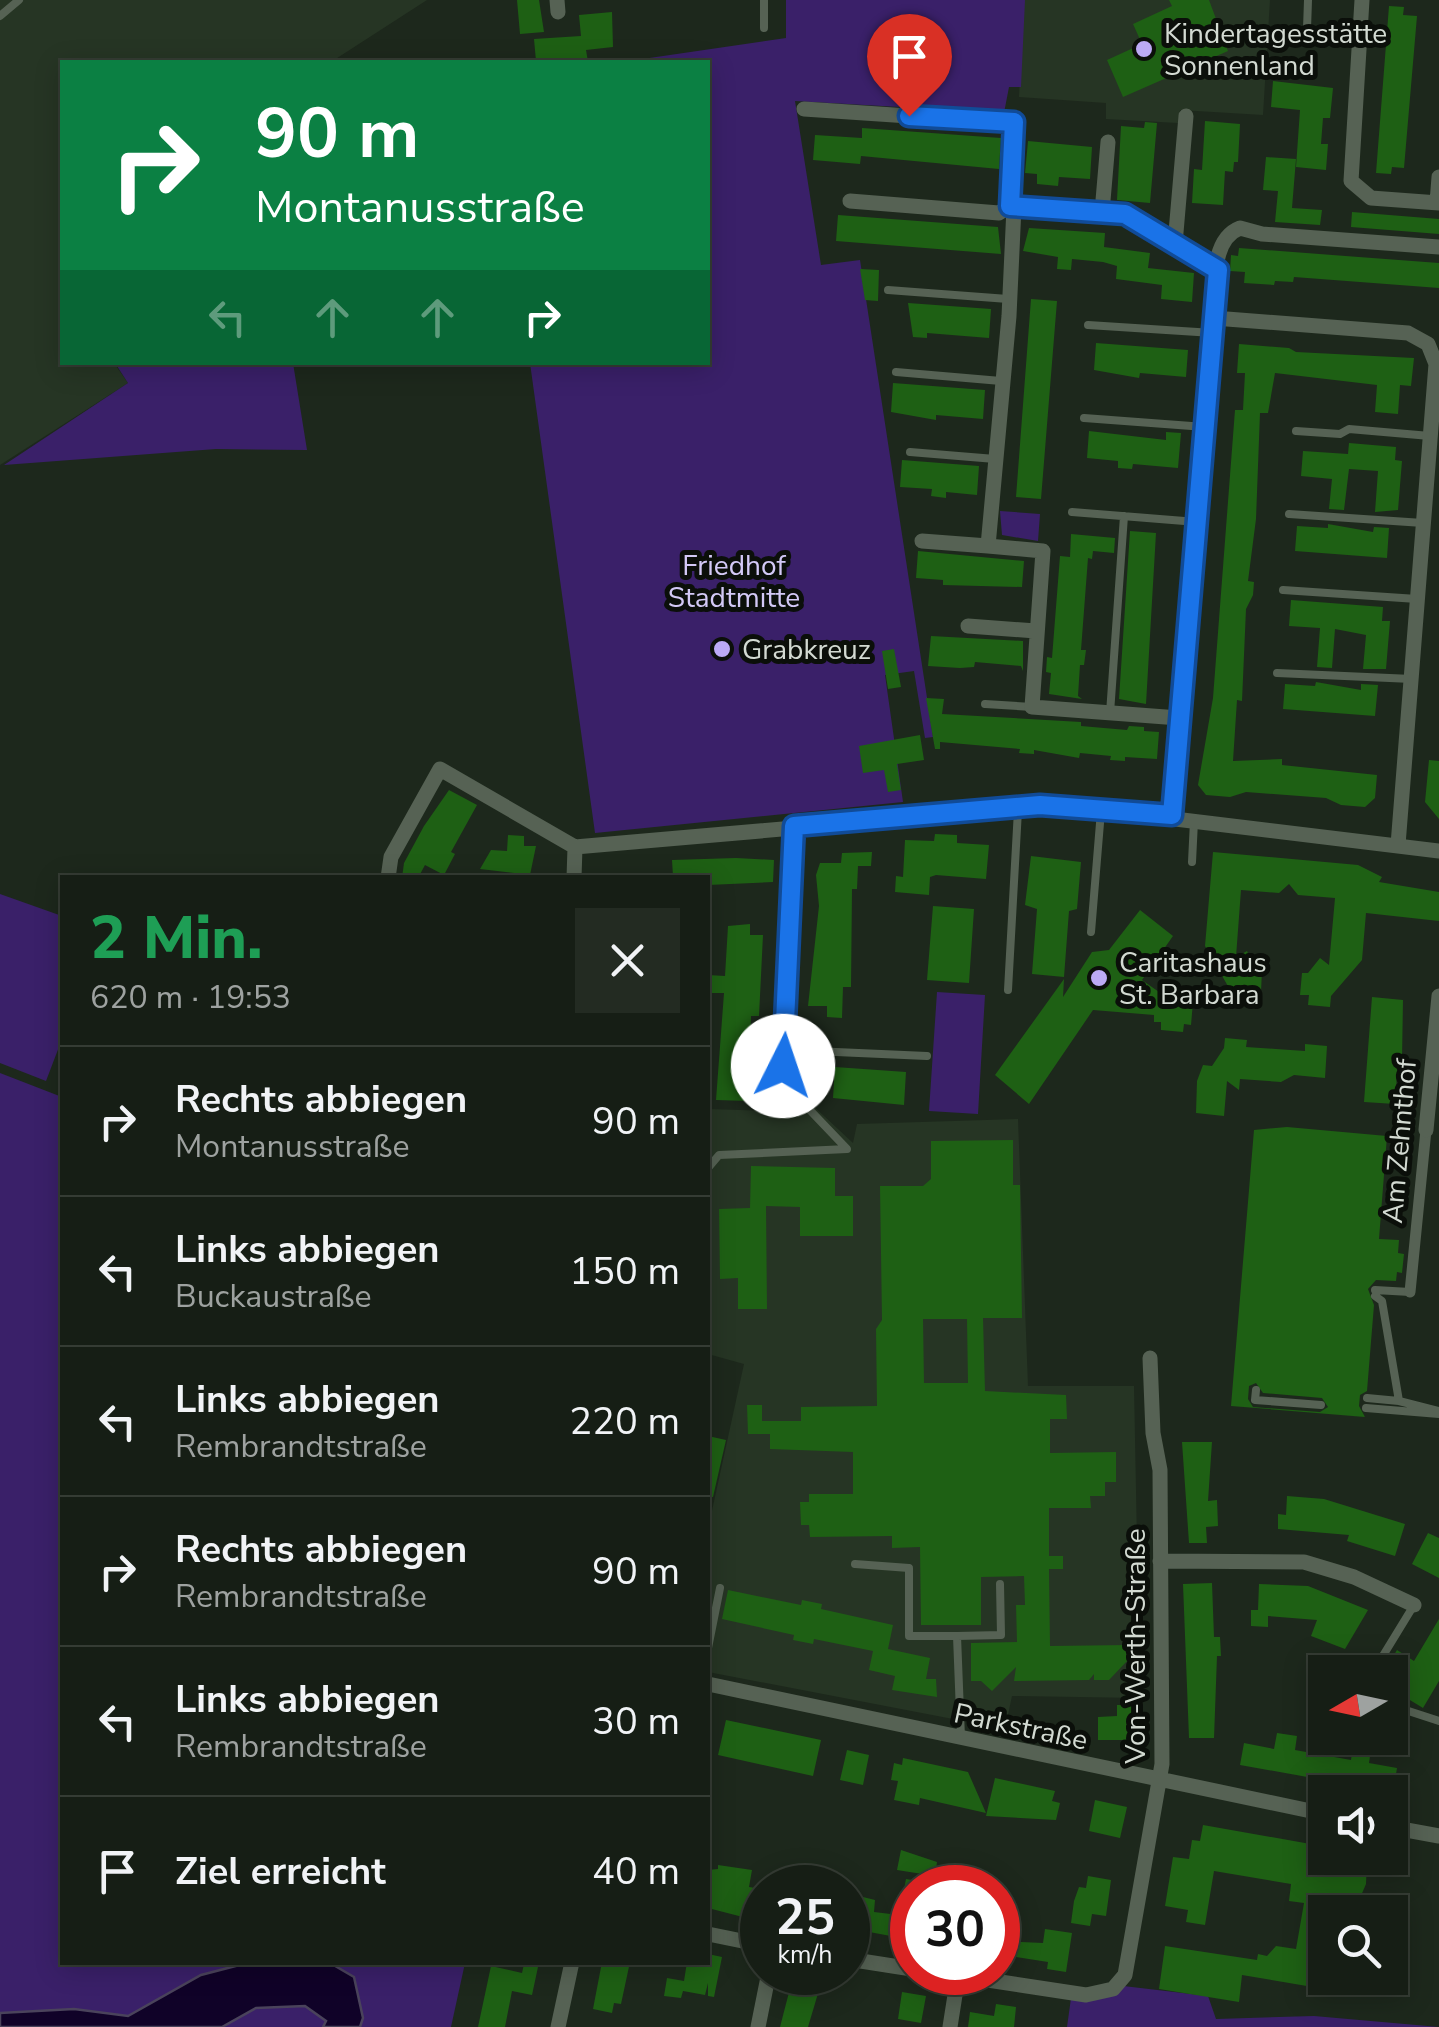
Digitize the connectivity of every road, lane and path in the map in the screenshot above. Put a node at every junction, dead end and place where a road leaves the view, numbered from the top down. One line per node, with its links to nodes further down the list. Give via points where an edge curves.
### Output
1 (18, 0): 5 (lane)
2 (764, 0): 6 (lane)
3 (1308, 0): 7 (lane)
4 (1362, 0): 13 (street, via 1351,181 1370,198)
5 (0, 16)
6 (764, 28)
7 (1306, 29)
8 (804, 109): 14 (street, via 1014,122)
9 (1186, 116): 16 (street)
10 (1108, 142): 15 (street)
11 (1439, 177): 13 (street)
12 (850, 201): 14 (street, via 999,213)
13 (1438, 203)
14 (1012, 206): 15 (street); 20 (street)
15 (1102, 212): 16 (street, via 1125,214)
16 (1175, 244): 18 (street)
17 (1439, 247): 18 (street, via 1252,229 1231,232)
18 (1218, 270): 22 (street)
19 (888, 290): 20 (lane)
20 (1008, 299): 25 (street)
21 (1088, 325): 22 (lane)
22 (1213, 325): 23 (street, via 1408,333); 27 (street)
23 (1436, 351): 29 (street)
24 (896, 372): 25 (lane)
25 (1001, 381): 31 (street)
26 (1084, 418): 27 (lane)
27 (1205, 427): 35 (street)
28 (1296, 431): 29 (lane)
29 (1430, 436): 36 (street)
30 (910, 452): 31 (lane)
31 (996, 459): 38 (street)
32 (1072, 512): 34 (lane)
33 (1289, 514): 36 (lane)
34 (1124, 516): 35 (lane); 47 (lane)
35 (1197, 522): 48 (street)
36 (1423, 523): 40 (street)
37 (922, 541): 38 (street)
38 (988, 546): 42 (street, via 1043,551)
39 (1283, 590): 40 (lane)
40 (1418, 599): 44 (street)
41 (968, 626): 42 (street)
42 (1036, 631): 46 (street)
43 (1277, 673): 44 (lane)
44 (1412, 679): 54 (street)
45 (984, 704): 46 (lane)
46 (1032, 707): 47 (street)
47 (1110, 713): 48 (street)
48 (1180, 718): 51 (street)
49 (1018, 806): 50 (street); 53 (street); 61 (lane)
50 (1101, 807): 51 (street); 60 (lane)
51 (1172, 815): 52 (street)
52 (1194, 818): 54 (street); 57 (lane)
53 (794, 826): 55 (street); 63 (street)
54 (1398, 845): 56 (street)
55 (575, 847): 58 (street, via 440,769 390,857); 59 (street)
56 (1439, 851)
57 (1192, 862)
58 (388, 875)
59 (574, 875)
60 (1090, 932)
61 (1008, 990)
62 (1439, 996): 67 (street, Am Zehnthof)
63 (785, 1049): 64 (street, via 798,1042); 66 (street, via 783,1066)
64 (813, 1051): 65 (lane); 66 (street, via 814,1066)
65 (927, 1056)
66 (801, 1076): 69 (lane, via 805,1105 847,1149 719,1156)
67 (1434, 1111): 68 (street, Am Zehnthof)
68 (1426, 1130): 70 (street, Am Zehnthof)
69 (710, 1166)
70 (1410, 1292): 73 (lane, via 1375,1293 1382,1301)
71 (1150, 1358): 76 (street, Von-Werth-Straße)
72 (1256, 1390): 74 (lane, via 1255,1400)
73 (1399, 1401): 75 (lane); 75 (lane, via 1366,1403)
74 (1320, 1405)
75 (1439, 1412)
76 (1160, 1560): 80 (street, via 1304,1562); 88 (street, Von-Werth-Straße)
77 (855, 1564): 81 (lane, via 908,1568 909,1636)
78 (1000, 1584): 81 (lane, via 1001,1635)
79 (720, 1588): 82 (lane)
80 (1414, 1605): 83 (lane)
81 (957, 1636): 87 (lane)
82 (710, 1638)
83 (1384, 1655)
84 (710, 1684): 87 (street, Parkstraße)
85 (1408, 1711): 86 (lane)
86 (1439, 1721)
87 (961, 1738): 88 (street, Parkstraße)
88 (1158, 1781): 89 (street, Parkstraße); 95 (street, Von-Werth-Straße, via 1122,1979 1114,1989 1075,1994)
89 (1308, 1811)
90 (1408, 1830): 91 (street)
91 (1439, 1836)
92 (710, 1934): 93 (street)
93 (740, 1941)
94 (571, 1965): 98 (street)
95 (1020, 1986)
96 (764, 1995): 99 (street)
97 (955, 1995): 100 (street)
98 (558, 2027)
99 (758, 2027)
100 (950, 2027)

